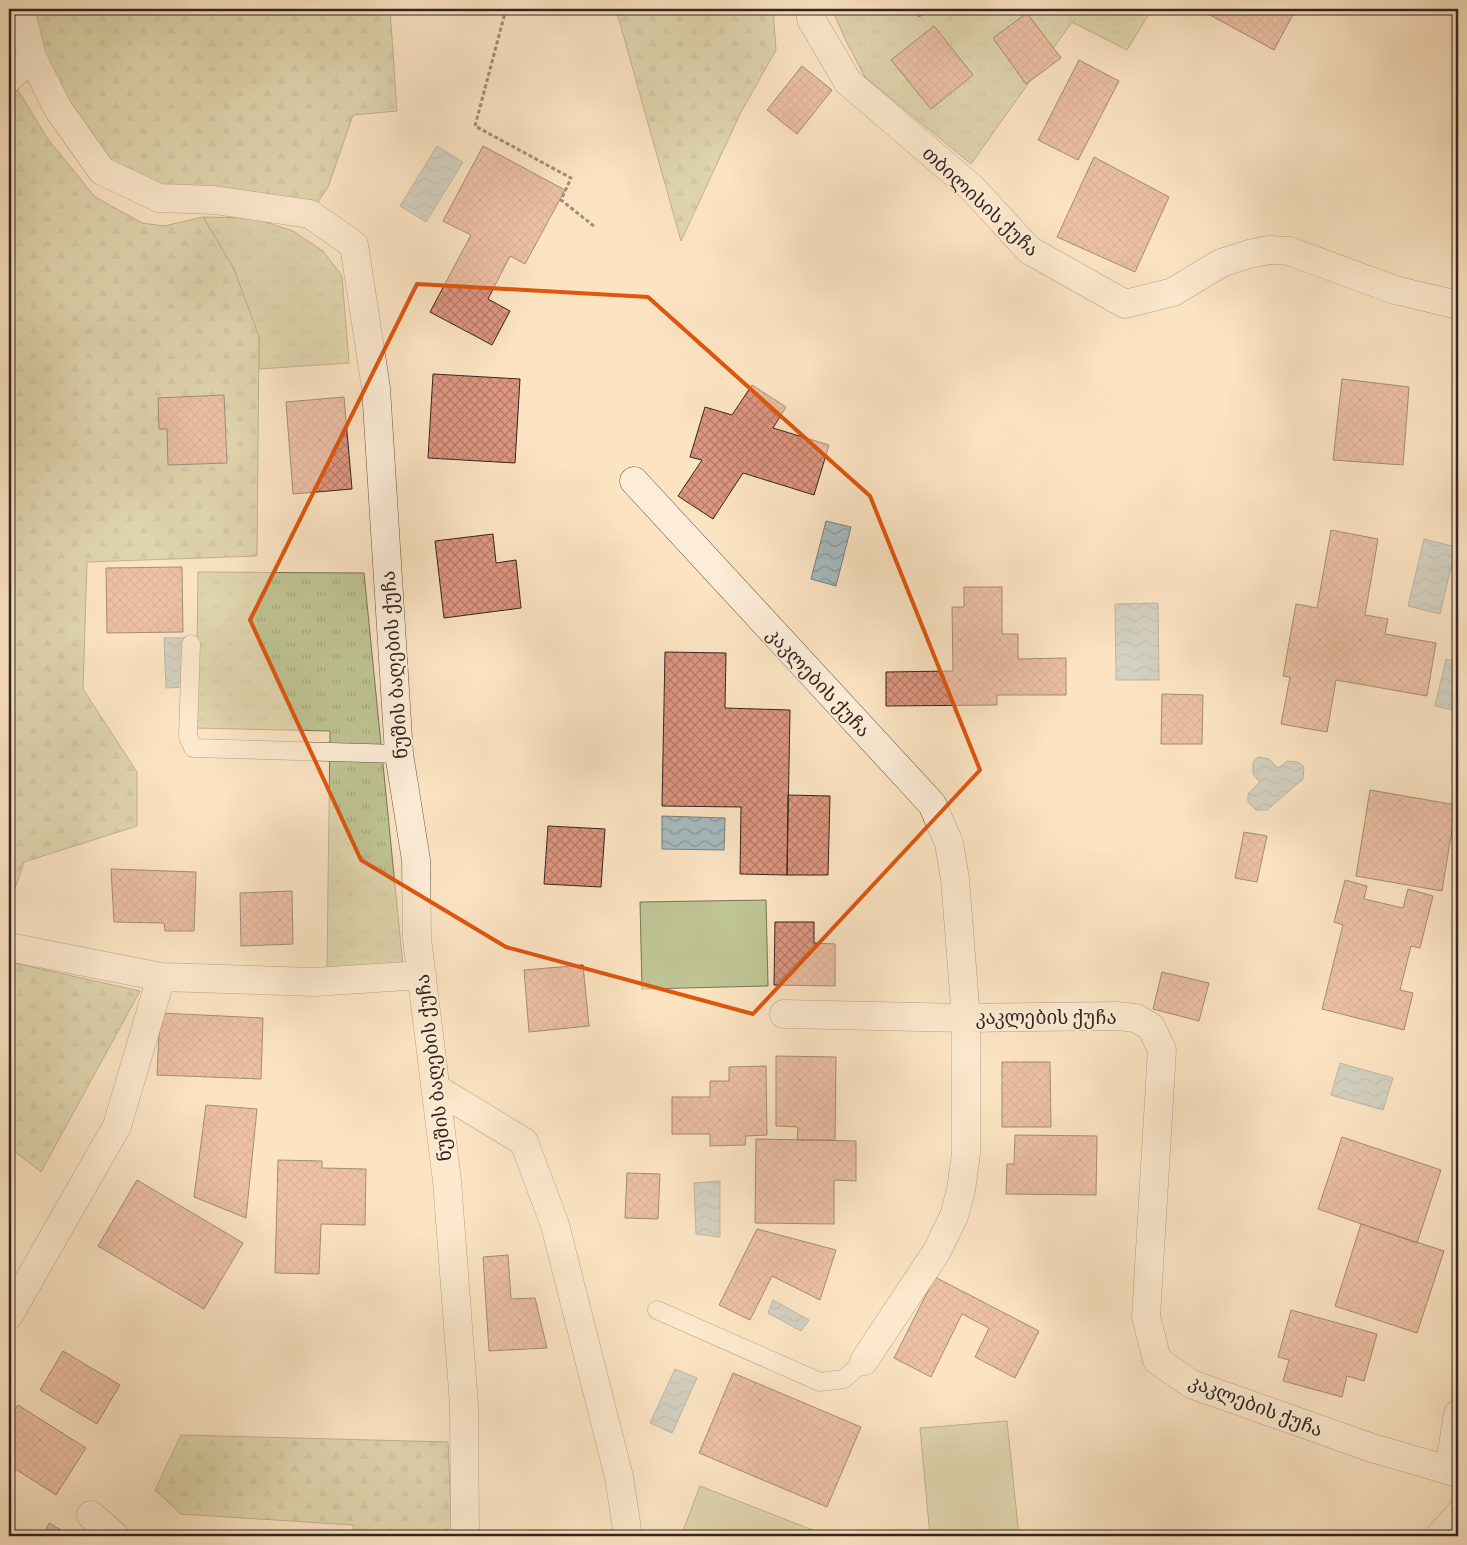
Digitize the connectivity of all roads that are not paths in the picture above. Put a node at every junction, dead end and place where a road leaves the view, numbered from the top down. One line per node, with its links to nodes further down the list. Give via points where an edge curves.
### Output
1 (20, 9): 3 (street, ნუშის ბაღების ქუჩა)
2 (811, 9): 5 (street, თბილისის ქუჩა, via 811,18 848,82 973,188 1029,250 1125,304 1173,292 1221,263 1269,250 1289,251 1395,290)
3 (32, 57): 4 (street); 8 (street, ნუშის ბაღების ქუჩა, via 58,109 102,171 160,198 214,200 310,214 354,245 376,388)
4 (9, 78)
5 (1458, 305)
6 (634, 481): 13 (street, კაკლების ქუჩა, via 932,804 949,843 956,879)
7 (191, 644): 8 (lane, via 188,736 193,748)
8 (399, 754): 10 (street, ნუშის ბაღების ქუჩა, via 416,860 417,939)
9 (9, 947): 11 (street)
10 (422, 974): 11 (street, via 314,982); 14 (street, ნუშის ბაღების ქუჩა)
11 (161, 977): 16 (street, via 117,1126)
12 (784, 1014): 13 (street)
13 (966, 1018): 17 (street, via 966,1154 962,1190 936,1251); 19 (street, კაკლების ქუჩა, via 1097,1015 1136,1018 1151,1027 1162,1050 1146,1317 1157,1360 1191,1384 1372,1448)
14 (437, 1089): 23 (street, ნუშის ბაღების ქუჩა, via 464,1405); 24 (street, via 524,1142 555,1225 619,1477)
15 (657, 1310): 17 (lane, via 820,1382 844,1378)
16 (9, 1315)
17 (864, 1361)
18 (1458, 1414): 19 (street)
19 (1454, 1471)
20 (1458, 1508): 25 (lane)
21 (91, 1516): 22 (street)
22 (114, 1536)
23 (465, 1536)
24 (628, 1536)
25 (1433, 1536)

